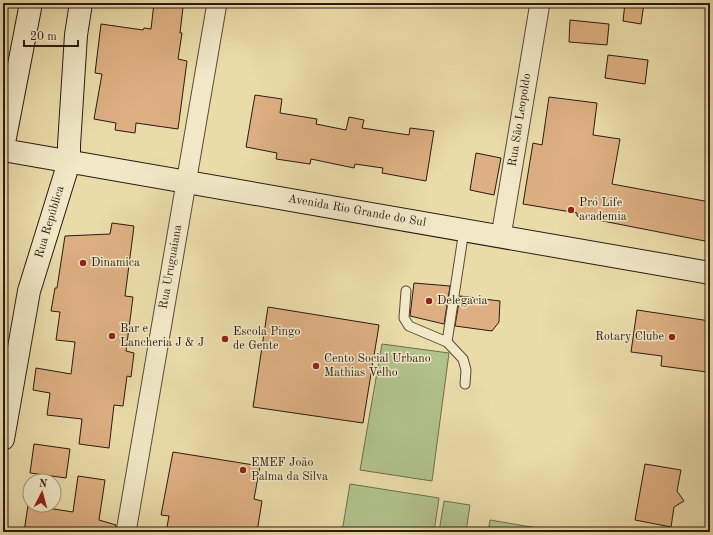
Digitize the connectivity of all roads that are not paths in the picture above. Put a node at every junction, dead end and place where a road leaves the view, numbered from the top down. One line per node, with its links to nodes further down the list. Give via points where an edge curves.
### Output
1 (31, 3): 5 (main road)
2 (81, 3): 6 (main road, Rua República, via 76,35)
3 (217, 3): 7 (street, Rua Uruguaiana)
4 (540, 3): 9 (street, Rua São Leopoldo)
5 (3, 149): 6 (main road, Avenida Rio Grande do Sul)
6 (69, 162): 7 (main road, Avenida Rio Grande do Sul); 14 (main road, Rua República, via 29,290)
7 (186, 181): 8 (main road, Avenida Rio Grande do Sul); 15 (street, Rua Uruguaiana)
8 (464, 230): 9 (main road, Avenida Rio Grande do Sul); 12 (lane)
9 (501, 236): 10 (main road, Avenida Rio Grande do Sul)
10 (710, 273)
11 (406, 291): 12 (lane, via 404,318 410,326)
12 (447, 342): 13 (lane, via 463,359 466,370)
13 (465, 384)
14 (3, 439)
15 (126, 532)

